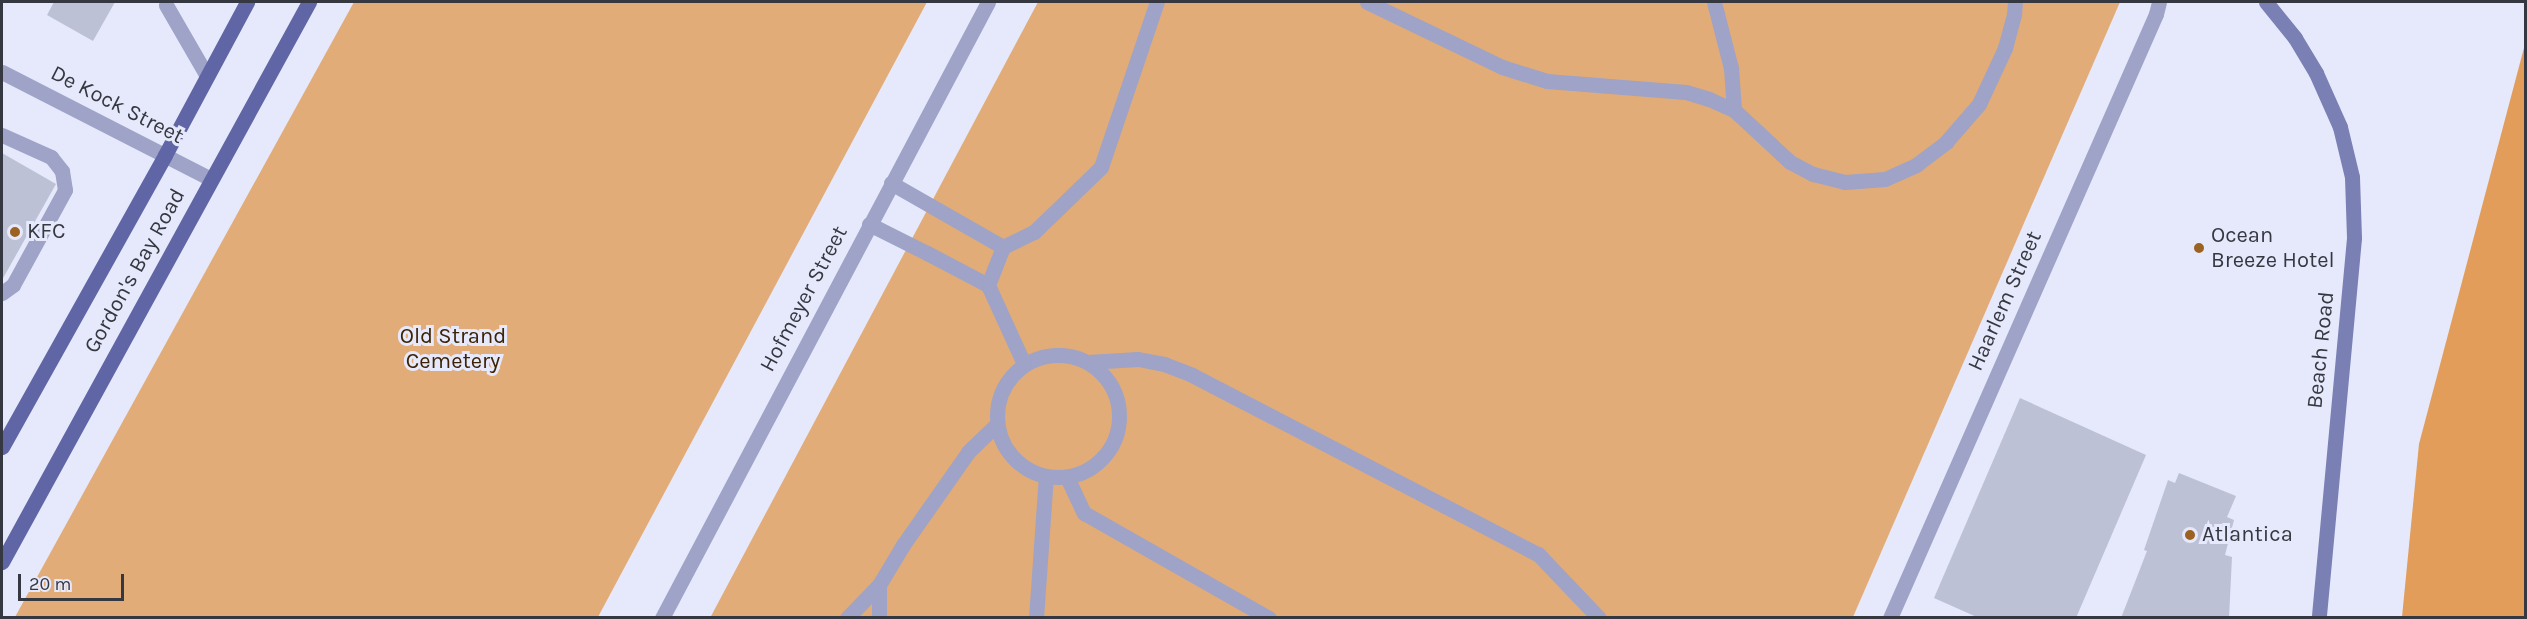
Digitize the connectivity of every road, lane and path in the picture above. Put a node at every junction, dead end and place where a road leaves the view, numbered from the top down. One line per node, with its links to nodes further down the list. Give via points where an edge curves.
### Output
1 (247, 2): 12 (main road, Gordon's Bay Road)
2 (309, 2): 16 (main road, Gordon's Bay Road)
3 (988, 2): 17 (street, Hofmeyer Street)
4 (1157, 2): 19 (street, via 1101,167 1034,232)
5 (1367, 2): 13 (street, via 1502,67 1547,81 1686,92)
6 (1714, 2): 13 (street, via 1731,68)
7 (2015, 2): 13 (street, via 2004,48 1979,104 1946,142 1916,165 1885,179 1845,182 1813,174 1790,162)
8 (2159, 2): 36 (street, Haarlem Street)
9 (2266, 2): 37 (street, Beach Road, via 2295,38 2330,101 2347,150 2352,187 2351,270)
10 (166, 5): 12 (street)
11 (2, 72): 15 (street, De Kock Street)
12 (207, 76): 15 (main road, Gordon's Bay Road)
13 (1734, 110)
14 (2, 135): 21 (street, via 51,157 62,171 65,190 13,285)
15 (165, 155): 16 (street, De Kock Street); 25 (main road, Gordon's Bay Road)
16 (211, 179): 28 (main road, Gordon's Bay Road)
17 (891, 183): 18 (street, Hofmeyer Street); 19 (street)
18 (869, 224): 20 (street); 30 (street, Hofmeyer Street)
19 (1003, 248): 20 (street)
20 (988, 285): 23 (street)
21 (2, 293)
22 (1088, 362): 23 (street, via 1067,355 1044,355); 27 (street, via 1105,376 1116,395 1119,416 1115,437 1105,456 1088,470); 35 (street, via 1138,359 1192,375 1538,555)
23 (1024, 364): 24 (street, via 1007,380 997,402)
24 (996, 425): 26 (street, via 1005,448 1023,467); 29 (street, via 948,480)
25 (2, 447)
26 (1046, 476): 27 (street); 33 (street)
27 (1067, 477): 34 (street, via 1083,513)
28 (2, 562)
29 (879, 585): 31 (street); 32 (street)
30 (662, 618)
31 (847, 618)
32 (879, 618)
33 (1036, 618)
34 (1269, 618)
35 (1599, 618)
36 (1890, 618)
37 (2319, 618)

